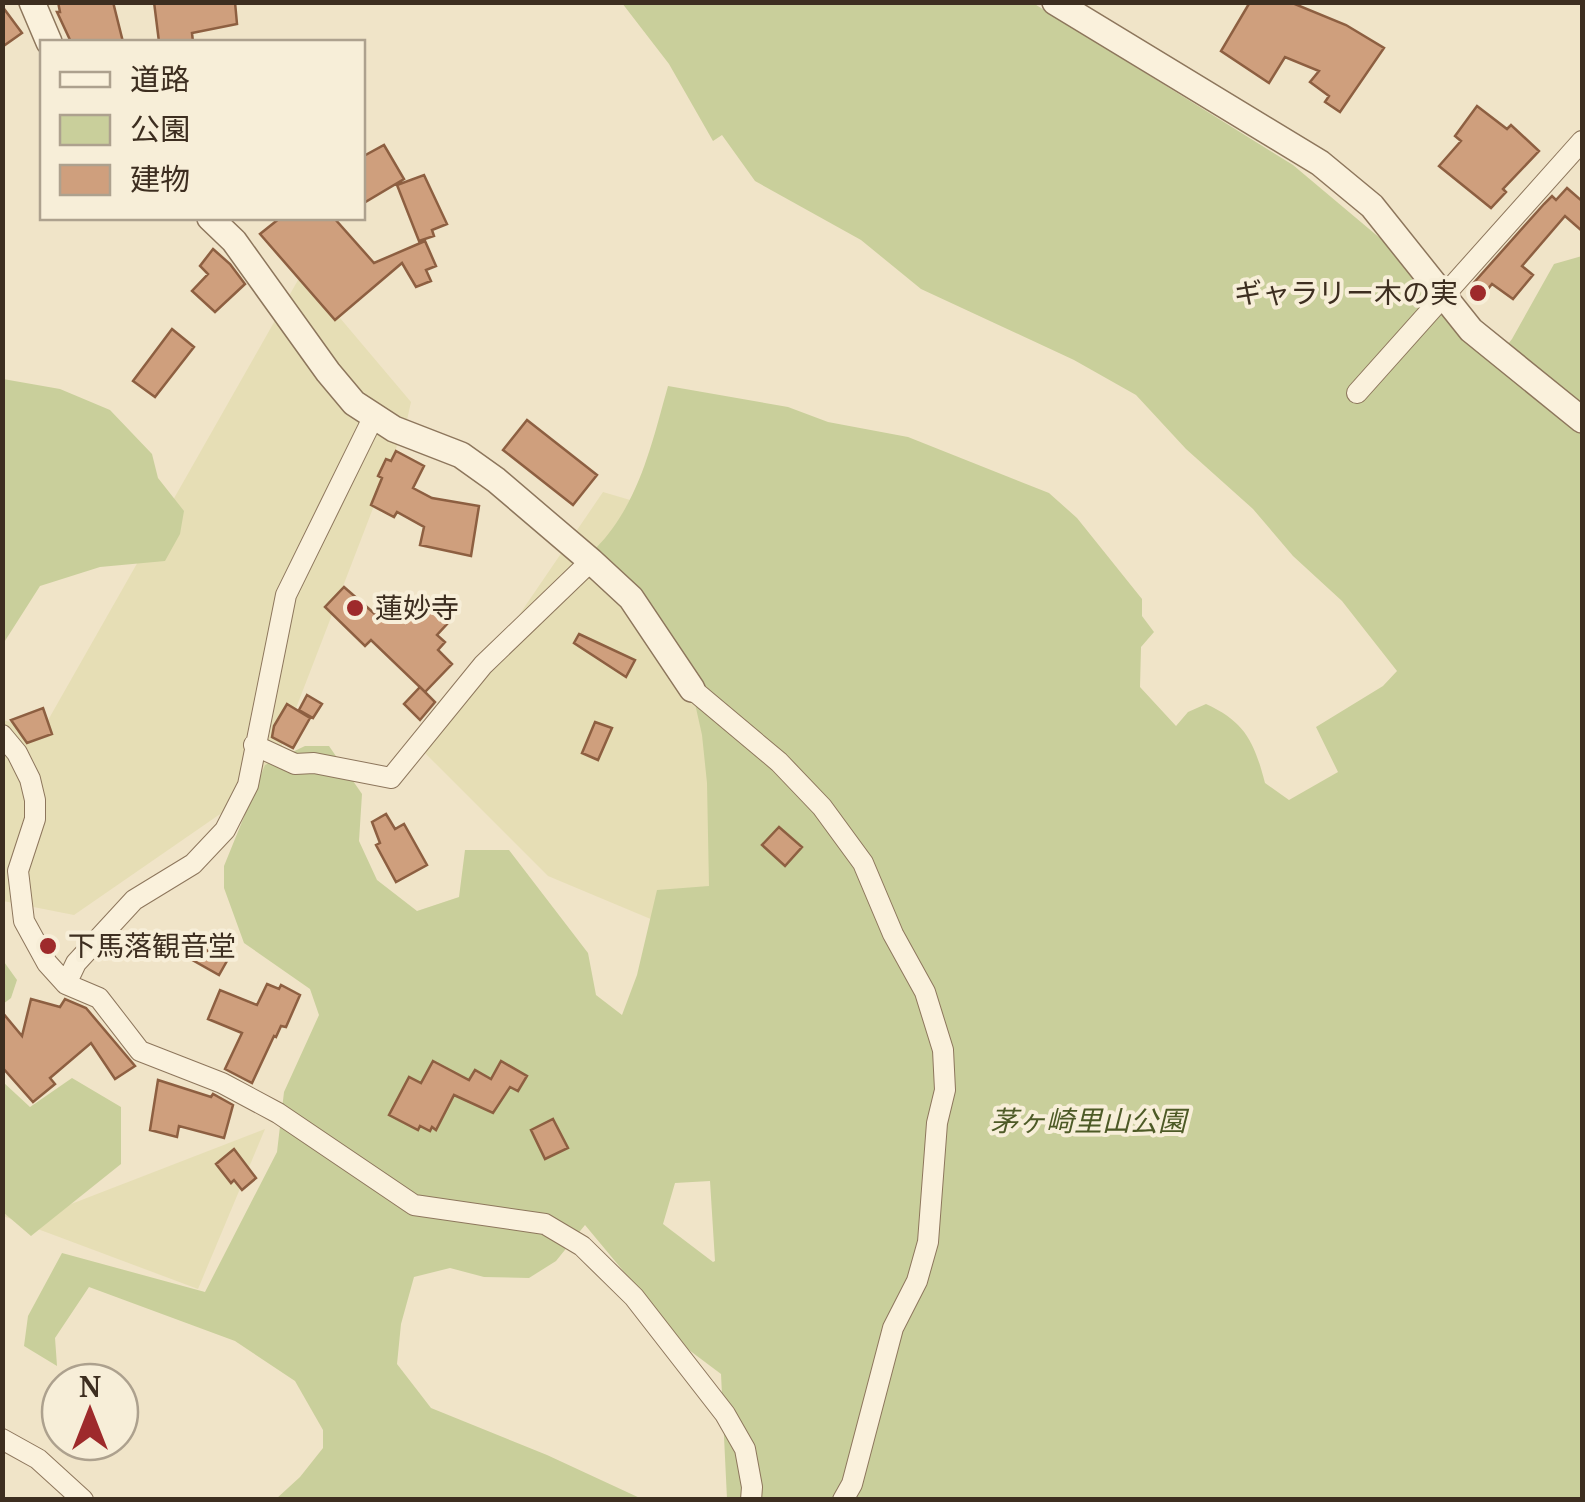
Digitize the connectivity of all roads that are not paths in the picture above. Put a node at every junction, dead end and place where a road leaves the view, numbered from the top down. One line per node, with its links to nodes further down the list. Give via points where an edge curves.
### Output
1 (32, 2): 3 (street)
2 (1055, 2): 6 (street, via 1320,163 1372,206)
3 (49, 40)
4 (1582, 142): 6 (street)
5 (212, 220): 8 (street, via 328,372)
6 (1446, 297): 7 (street); 9 (street, via 1471,330)
7 (1356, 394)
8 (374, 416): 10 (street, via 460,455); 13 (street, via 286,594)
9 (1582, 420)
10 (591, 561): 11 (street, via 630,598); 13 (street, via 484,665 390,778 295,764)
11 (692, 689): 19 (street, via 780,762 863,863 926,992 943,1050 946,1090 937,1123 928,1242 893,1328)
12 (2, 735): 14 (street, via 17,753 35,800 35,819)
13 (254, 744): 15 (street, via 248,785 226,830 193,864 134,900)
14 (10, 869): 15 (street, via 24,920)
15 (66, 984): 18 (street, via 99,998 140,1051 278,1113 414,1204 544,1224 582,1246 634,1297 725,1414 745,1449)
16 (2, 1439): 17 (street)
17 (83, 1500)
18 (750, 1500)
19 (843, 1500)

